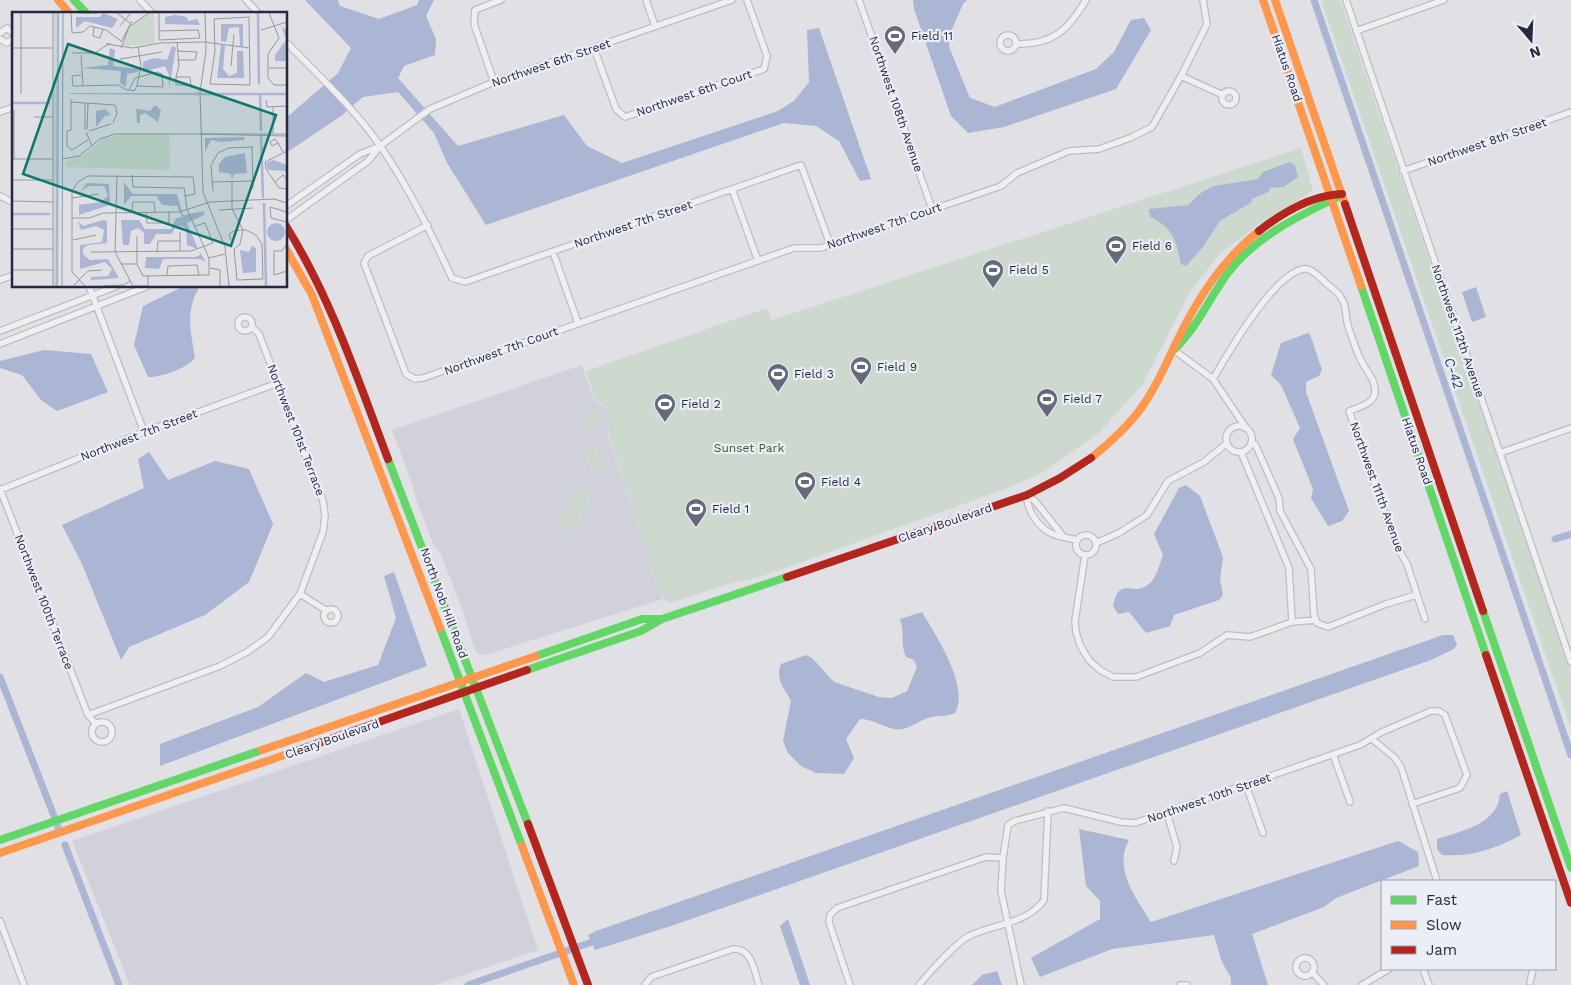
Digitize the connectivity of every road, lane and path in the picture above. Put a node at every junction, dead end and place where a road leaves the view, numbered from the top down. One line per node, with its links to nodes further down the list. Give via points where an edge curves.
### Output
1 (58, 0): 16 (main road)
2 (74, 0): 17 (main road)
3 (140, 0): 18 (street)
4 (246, 0): 19 (street)
5 (501, 0): 32 (street, via 475,10 474,24)
6 (646, 0): 20 (street)
7 (732, 0): 20 (street, Northwest 6th Street)
8 (747, 0): 29 (street, Northwest 6th Court, via 767,56 764,69 625,117 616,109)
9 (859, 0): 46 (street, Northwest 108th Avenue)
10 (1086, 0): 27 (street, via 1071,24 1055,36 1029,44)
11 (1203, 0): 31 (street, Northwest 7th Court, via 1207,24)
12 (1263, 0): 40 (main road, Hiatus Road)
13 (1275, 0): 41 (main road, Hiatus Road)
14 (1346, 0): 21 (street, Northwest 112th Avenue)
15 (1444, 0): 21 (street)
16 (68, 12)
17 (85, 12)
18 (151, 12)
19 (257, 12)
20 (655, 26): 29 (street, Northwest 6th Street)
21 (1356, 31): 38 (street, Northwest 112th Avenue)
22 (0, 33): 23 (street, via 7,28)
23 (12, 35)
24 (0, 39): 25 (street, via 7,43)
25 (12, 39)
26 (288, 44): 28 (street)
27 (1016, 44)
28 (292, 48): 30 (street); 37 (street)
29 (594, 48): 32 (street, Northwest 6th Street)
30 (288, 52)
31 (1181, 76): 33 (street); 46 (street, Northwest 7th Court, via 1152,127 1099,149 1069,151 1017,172 1001,186)
32 (494, 82): 37 (street, Northwest 6th Street, via 430,109)
33 (1223, 95)
34 (12, 107): 35 (street)
35 (0, 112)
36 (1571, 112): 38 (street, Northwest 8th Street)
37 (380, 146): 45 (street, Northwest 6th Street, via 360,154); 47 (street, Northwest 6th Street, via 368,161); 48 (street)
38 (1403, 171): 74 (street, Northwest 112th Avenue)
39 (732, 189): 50 (street, Northwest 7th Street, via 801,165); 51 (street, Northwest 7th Street); 53 (street)
40 (1330, 193): 41 (main road, Cleary Boulevard); 44 (main road, Hiatus Road); 65 (main road, Cleary Boulevard, via 1280,216 1234,252 1203,292)
41 (1342, 194): 44 (main road, Cleary Boulevard); 107 (main road, Hiatus Road)
42 (0, 196): 43 (street)
43 (12, 202)
44 (1332, 202): 65 (main road, Cleary Boulevard, via 1296,217 1251,248 1228,273 1186,338); 109 (main road, Hiatus Road)
45 (288, 205)
46 (932, 209): 50 (street, Northwest 7th Court)
47 (288, 219)
48 (428, 225): 51 (street, Northwest 7th Street, via 452,278 465,282); 61 (street, Northwest 7th Court, via 368,256 364,263 406,374 415,379 423,378)
49 (288, 229): 89 (main road, North Nob Hill Road, via 305,256 334,318)
50 (830, 244): 53 (street, Northwest 7th Court, via 821,248 794,248)
51 (553, 252): 61 (street)
52 (288, 253): 90 (main road, North Nob Hill Road, via 312,295)
53 (758, 261): 61 (street, Northwest 7th Court)
54 (12, 276): 55 (street)
55 (0, 280)
56 (90, 288): 59 (street)
57 (112, 288): 59 (street)
58 (143, 288): 60 (street)
59 (92, 296): 60 (street); 63 (street)
60 (97, 307): 64 (street); 70 (street)
61 (578, 323)
62 (252, 327): 67 (street, Northwest 101st Terrace, via 259,334)
63 (0, 331)
64 (0, 344)
65 (1174, 350): 66 (street); 76 (main road, Cleary Boulevard, via 1143,405 1109,443 1071,473)
66 (1213, 379): 68 (street); 82 (street, Northwest 111th Avenue, via 1254,314 1282,283 1302,269 1309,269 1339,294 1346,307 1344,315 1360,358 1376,390 1374,398 1349,411)
67 (278, 383): 70 (street, Northwest 7th Street); 81 (street, Northwest 101st Terrace, via 325,516 323,532)
68 (1246, 428): 71 (street); 72 (street, via 1230,429)
69 (1571, 428): 74 (street)
70 (144, 432): 75 (street, Northwest 7th Street)
71 (1252, 442): 73 (street); 86 (street, via 1278,494 1280,511 1310,569)
72 (1226, 444): 73 (street, via 1232,451); 79 (street, via 1204,462 1168,481 1148,515)
73 (1241, 452): 87 (street, via 1289,568)
74 (1500, 452): 88 (street, Northwest 112th Avenue)
75 (0, 490): 93 (street, Northwest 100th Terrace)
76 (1026, 495): 77 (street, via 1035,501); 77 (street, via 1026,506 1044,529); 84 (main road, Cleary Boulevard)
77 (1063, 536): 78 (street)
78 (1077, 540): 79 (street, via 1087,534); 80 (street, via 1077,549)
79 (1096, 543): 80 (street, via 1093,552)
80 (1085, 555): 87 (street, via 1076,632 1089,660 1113,676 1136,677 1200,653 1227,634 1250,637)
81 (300, 594): 83 (street); 93 (street, Northwest 101st Terrace, via 268,637 247,652 220,666)
82 (1416, 595): 85 (street, Northwest 111th Avenue); 86 (street, via 1328,627)
83 (327, 611)
84 (662, 619): 89 (main road, Cleary Boulevard, via 642,619); 91 (main road, Cleary Boulevard, via 641,631)
85 (1425, 619)
86 (1316, 620): 87 (street)
87 (1292, 622)
88 (1571, 662)
89 (472, 678): 90 (main road, Cleary Boulevard); 91 (main road, North Nob Hill Road)
90 (460, 682): 92 (main road, North Nob Hill Road); 103 (main road, Cleary Boulevard)
91 (476, 689): 92 (main road, Cleary Boulevard); 120 (main road, North Nob Hill Road)
92 (464, 693): 104 (main road, Cleary Boulevard); 119 (main road, North Nob Hill Road)
93 (88, 715): 94 (street)
94 (96, 724)
95 (1372, 739): 96 (street, Northwest 10th Street); 99 (street, via 1401,767); 99 (street, Northwest 10th Street, via 1432,711 1445,715 1466,776 1464,783 1460,788)
96 (1333, 754): 97 (street, Northwest 10th Street); 98 (street)
97 (1246, 785): 101 (street, Northwest 10th Street); 102 (street)
98 (1350, 802)
99 (1412, 804): 108 (street)
100 (1048, 811): 101 (street, Northwest 10th Street, via 1064,808 1135,823); 105 (street, Northwest 10th Street, via 1008,825); 111 (street, via 1044,900 1038,910)
101 (1167, 813): 106 (street, via 1178,846)
102 (1263, 833)
103 (0, 840)
104 (0, 853)
105 (1003, 858): 111 (street, via 1002,891); 122 (street, via 986,856 837,908 828,922)
106 (1174, 861)
107 (1571, 868)
108 (1437, 880)
109 (1571, 903)
110 (0, 921): 118 (street)
111 (1008, 924): 123 (street, via 967,937); 124 (street)
112 (1387, 970): 128 (street)
113 (1423, 970): 129 (street)
114 (1533, 970): 116 (street)
115 (1312, 972): 127 (street)
116 (1530, 982)
117 (646, 984): 121 (street, via 651,977 740,949 748,954)
118 (24, 985)
119 (574, 985)
120 (588, 985)
121 (759, 985)
122 (850, 985)
123 (919, 985)
124 (1021, 985)
125 (1180, 985): 126 (street)
126 (1187, 985)
127 (1324, 985)
128 (1362, 985)
129 (1428, 985)

